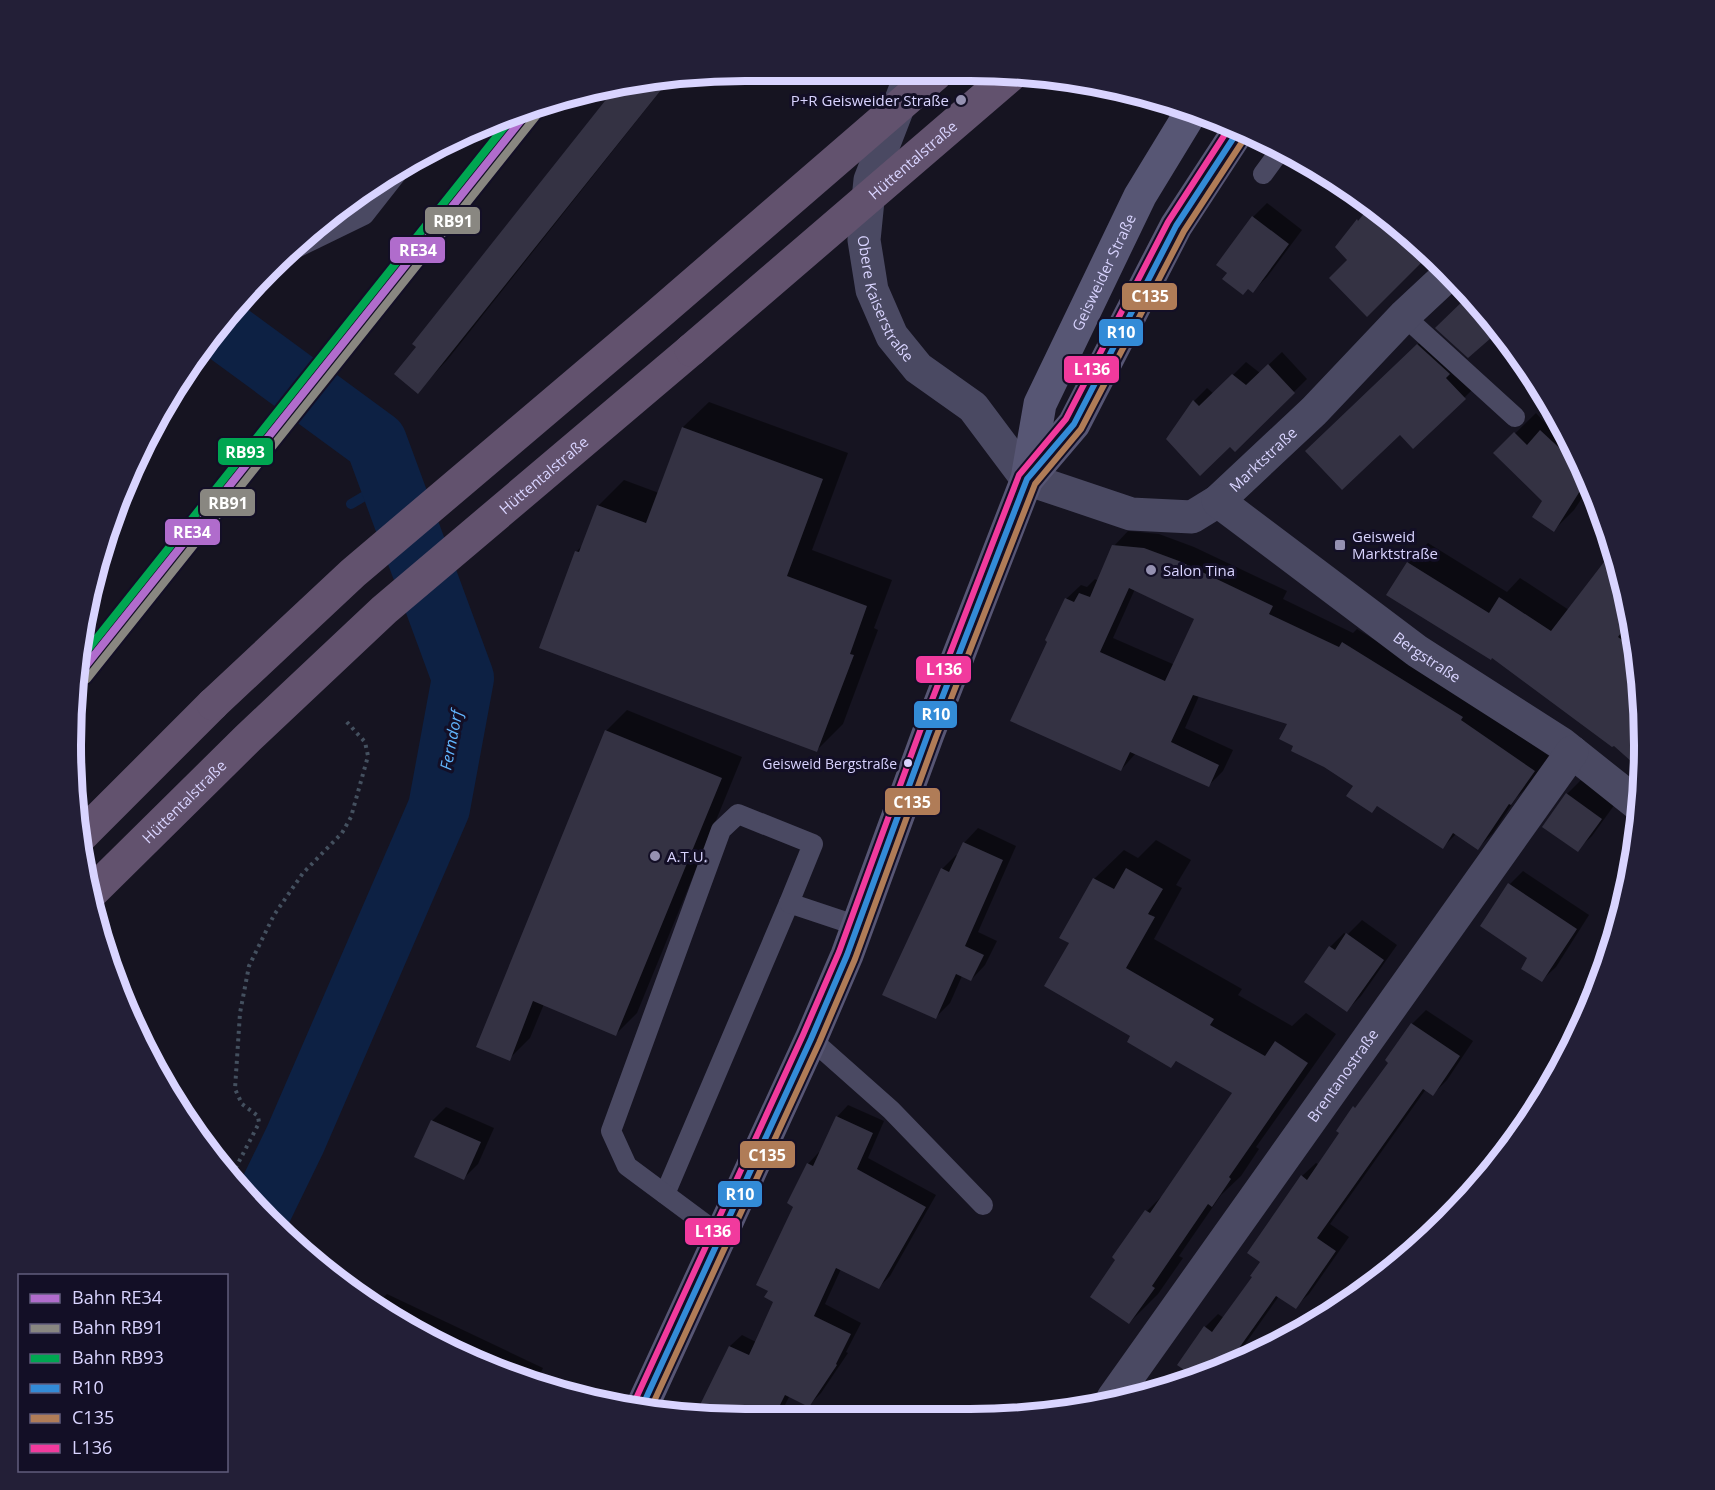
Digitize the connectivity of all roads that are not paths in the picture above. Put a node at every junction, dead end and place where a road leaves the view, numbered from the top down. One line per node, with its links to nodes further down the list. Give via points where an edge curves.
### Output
1 (908, 81): 13 (street, Obere Kaiserstraße, via 870,180 864,240 872,290 892,336 918,368 973,407)
2 (928, 81): 17 (highway, bridge, via 353,573 213,704)
3 (1003, 82): 18 (highway, Hüttentalstraße, bridge, via 384,610)
4 (1187, 118): 13 (main road, Geisweider Straße, via 1140,196 1040,404)
5 (1234, 136): 13 (main road, Geisweider Straße, via 1176,226 1074,424)
6 (1276, 156): 7 (lane)
7 (1263, 174)
8 (386, 187): 9 (lane, via 364,215)
9 (317, 238)
10 (1444, 279): 11 (street, Marktstraße)
11 (1404, 316): 12 (lane); 14 (street, Marktstraße, via 1314,411)
12 (1515, 417)
13 (1027, 479): 14 (street, Marktstraße, via 1131,514 1192,517); 20 (main road, Geisweider Straße)
14 (1218, 501): 15 (street, Bergstraße, via 1417,651)
15 (1572, 752): 16 (street, Bergstraße); 25 (street, Brentanostraße)
16 (1632, 799)
17 (87, 830)
18 (97, 887)
19 (789, 903): 20 (lane); 22 (lane); 22 (lane, via 813,844 738,814 721,830 611,1131 627,1166)
20 (858, 926): 21 (main road, Geisweider Straße)
21 (811, 1039): 23 (lane, via 891,1110); 24 (main road, Geisweider Straße)
22 (665, 1194): 24 (lane)
23 (983, 1205)
24 (720, 1235): 26 (main road, Geisweider Straße)
25 (1123, 1390)
26 (645, 1401)

